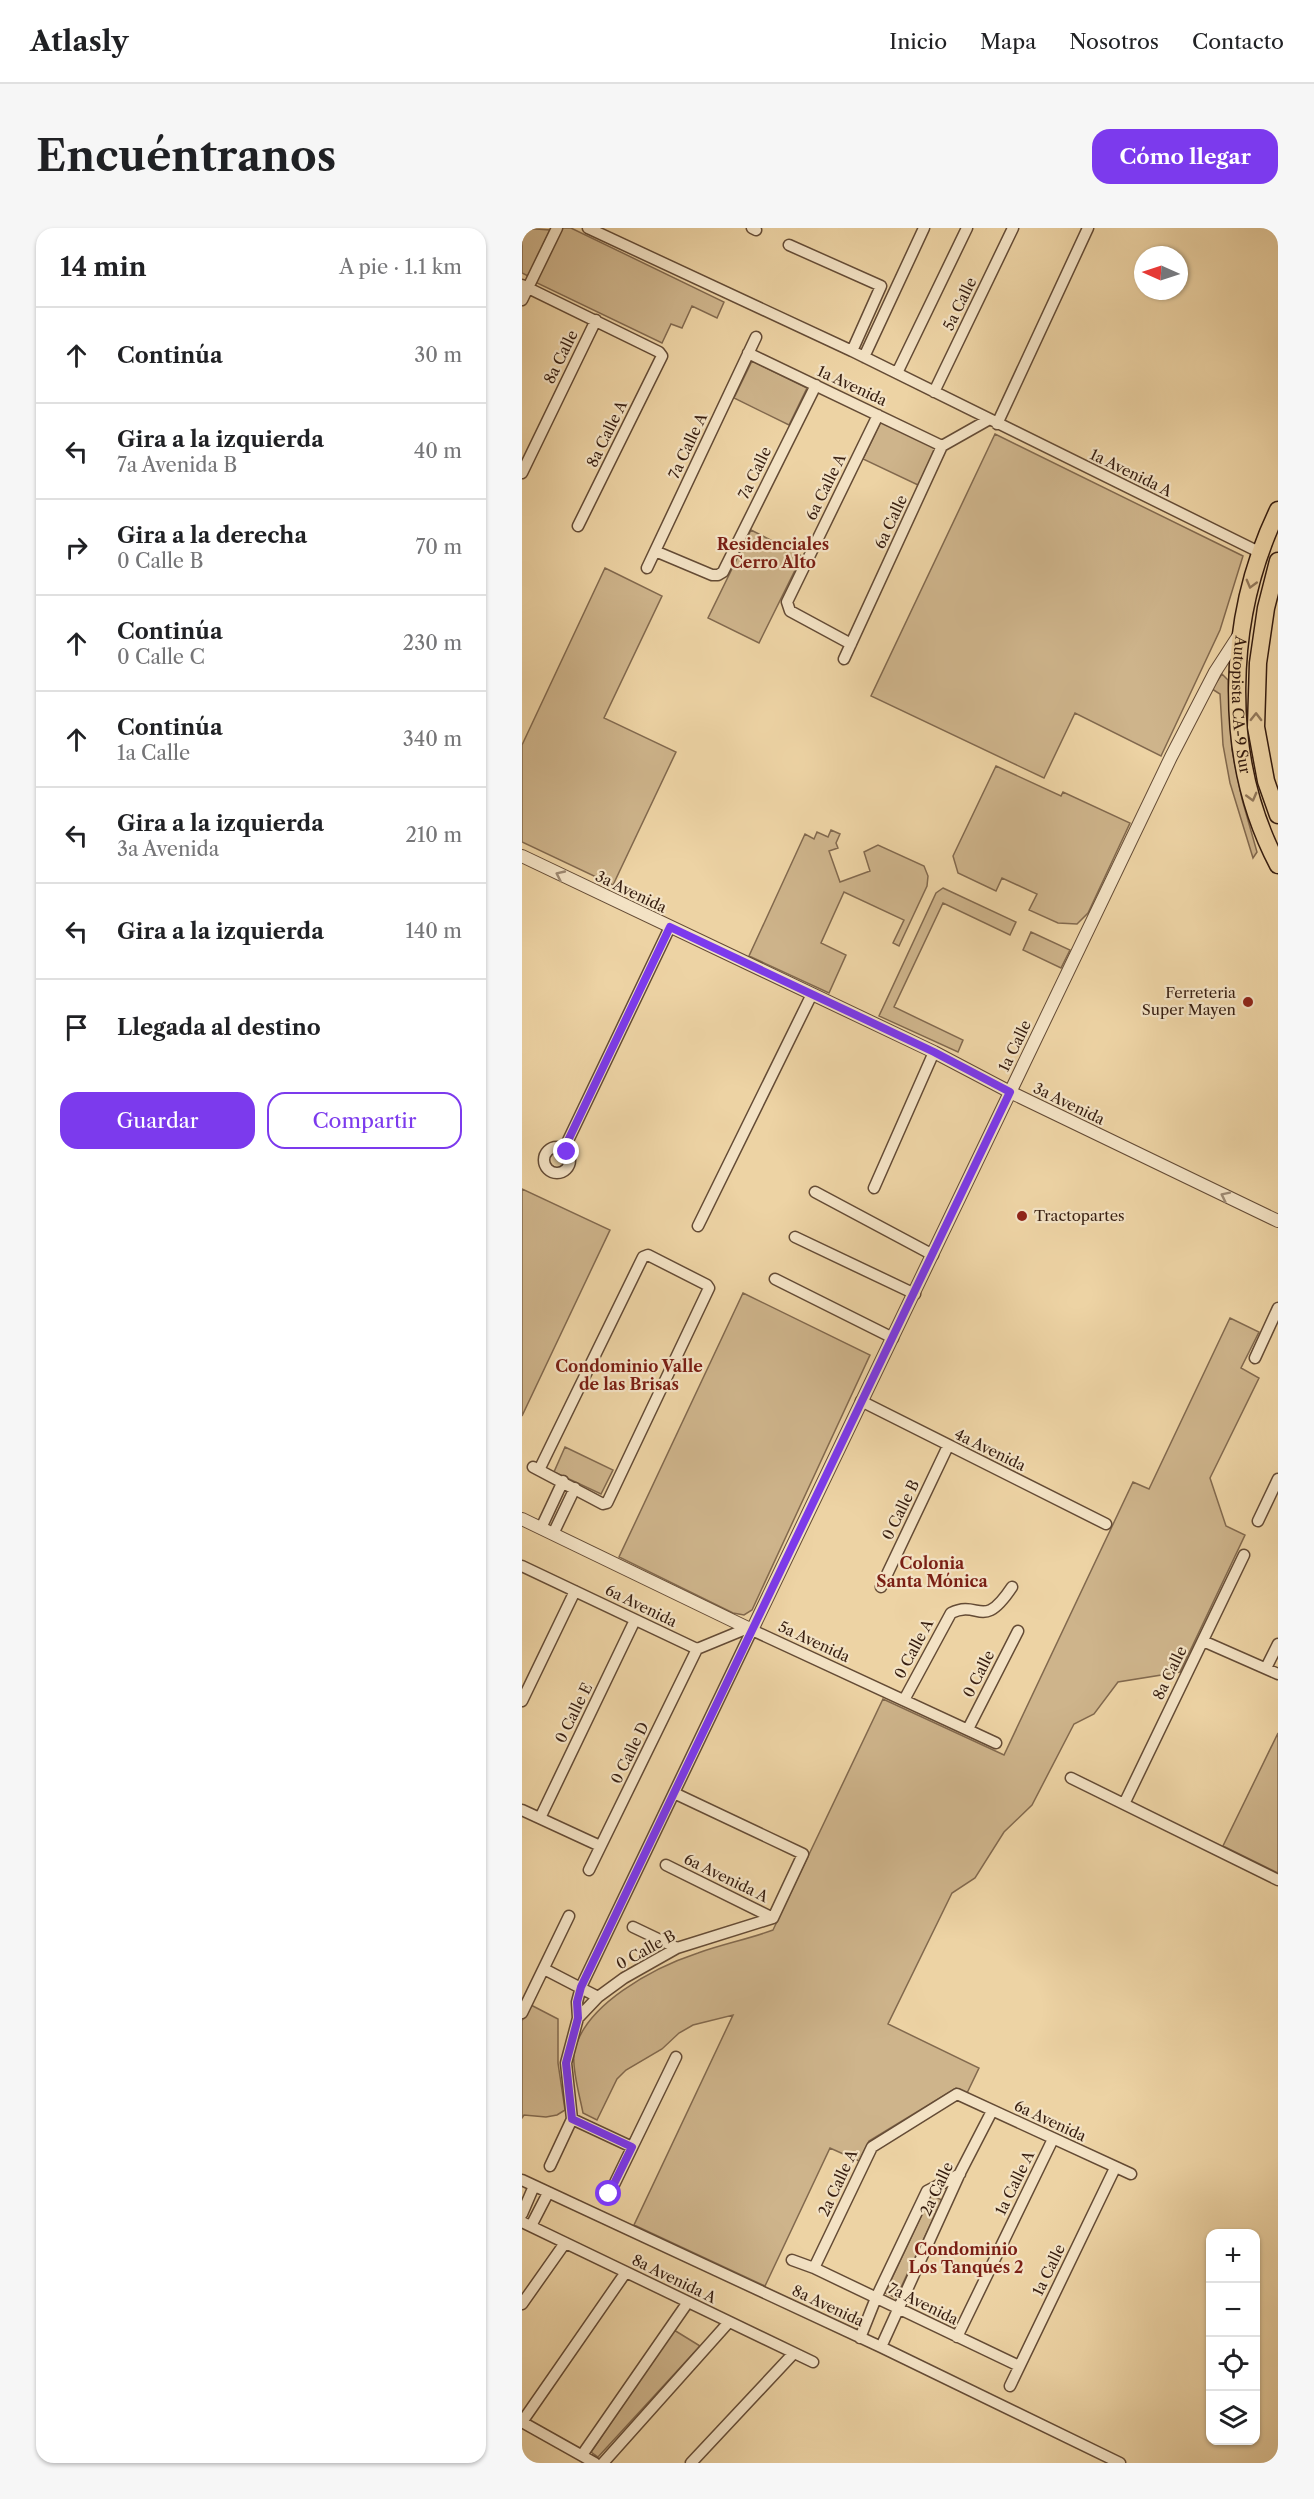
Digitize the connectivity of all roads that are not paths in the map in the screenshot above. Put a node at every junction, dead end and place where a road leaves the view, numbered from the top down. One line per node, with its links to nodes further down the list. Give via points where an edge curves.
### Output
1 (557, 228): 8 (street)
2 (588, 228): 12 (street)
3 (924, 228): 14 (street)
4 (967, 228): 15 (street)
5 (1013, 228): 17 (street, 5a Calle)
6 (1088, 228): 19 (street)
7 (789, 245): 12 (street, via 881,286)
8 (525, 286): 9 (street); 10 (street)
9 (522, 300)
10 (596, 320): 21 (street, 8a Calle); 23 (street, 8a Calle A, via 662,356)
11 (756, 337): 13 (street, 7a Calle A)
12 (852, 351): 14 (street, 1a Avenida A)
13 (748, 353): 16 (street, 1a Avenida); 24 (street, 7a Calle A)
14 (864, 357): 15 (street, 1a Avenida A)
15 (897, 374): 17 (street, 1a Avenida A)
16 (816, 385): 18 (street, 1a Avenida); 24 (street, 7a Calle, via 721,574 712,575)
17 (934, 392): 19 (street, 1a Avenida A)
18 (878, 415): 20 (street, 1a Avenida); 29 (street, 6a Calle A, via 787,605 790,611)
19 (992, 422): 20 (street); 25 (street, 1a Avenida A)
20 (942, 446): 29 (street, 6a Calle)
21 (522, 472)
22 (1278, 510): 25 (highway, Autopista CA-9 Sur)
23 (578, 526)
24 (655, 551): 27 (street, 7a Calle A)
25 (1261, 553): 28 (highway, Autopista CA-9 Sur, one-way to 28)
26 (1278, 561): 33 (highway, Autopista CA-9 Sur, one-way to 26, via 1266,782 1256,727 1258,663)
27 (647, 568)
28 (1240, 633): 31 (street, 1a Calle); 32 (highway, Autopista CA-9 Sur)
29 (851, 644): 30 (street, 6a Calle)
30 (844, 659)
31 (1215, 672): 32 (street); 39 (street, 1a Calle)
32 (1238, 677): 35 (highway, Autopista CA-9 Sur, one-way to 35, via 1241,749 1252,800)
33 (1278, 815)
34 (522, 856): 36 (street, 3a Avenida, one-way to 34)
35 (1278, 865)
36 (670, 927): 37 (street, 3a Avenida); 40 (street)
37 (812, 994): 38 (street, 3a Avenida); 44 (street)
38 (934, 1052): 39 (street, 3a Avenida); 41 (street)
39 (1010, 1092): 43 (street, 3a Avenida, one-way to 39); 46 (street, 1a Calle)
40 (564, 1149)
41 (874, 1188)
42 (815, 1191): 46 (street)
43 (1278, 1221)
44 (698, 1226)
45 (795, 1237): 48 (street)
46 (933, 1255): 48 (street, 1a Calle)
47 (775, 1279): 50 (street)
48 (915, 1294): 50 (street, 1a Calle)
49 (1278, 1308): 51 (street)
50 (893, 1338): 52 (street, 1a Calle)
51 (1255, 1358)
52 (861, 1401): 53 (street, 4a Avenida); 68 (street, 1a Calle)
53 (948, 1446): 59 (street, 4a Avenida); 64 (street, 0 Calle B)
54 (1278, 1479): 58 (street)
55 (563, 1482): 56 (street); 56 (street, via 536,1468 643,1257 648,1254 709,1288 607,1503); 60 (street)
56 (575, 1488): 61 (street)
57 (522, 1519): 60 (street, 5a Avenida)
58 (1258, 1521)
59 (1106, 1524)
60 (541, 1528): 61 (street, 5a Avenida)
61 (554, 1534): 68 (street, 5a Avenida)
62 (1244, 1555): 70 (street, 8a Calle)
63 (522, 1566): 66 (street, 6a Avenida)
64 (881, 1587)
65 (1012, 1587): 75 (street, 0 Calle A, via 999,1605 986,1613 963,1609 951,1612)
66 (575, 1591): 67 (street, 6a Avenida); 76 (street)
67 (635, 1620): 72 (street, 6a Avenida); 83 (street, 0 Calle E)
68 (750, 1629): 72 (street); 75 (street, 5a Avenida); 80 (street)
69 (1017, 1631): 77 (street, 0 Calle)
70 (1203, 1641): 73 (street); 81 (street, 8a Calle)
71 (1278, 1644): 73 (street)
72 (697, 1649): 84 (street, 0 Calle D)
73 (1266, 1668): 74 (street)
74 (1278, 1674)
75 (904, 1700): 77 (street, 5a Avenida)
76 (522, 1701)
77 (968, 1729): 78 (street, 5a Avenida)
78 (996, 1743)
79 (1071, 1778): 81 (street)
80 (674, 1793): 89 (street, via 803,1854); 93 (street)
81 (1124, 1804): 87 (street)
82 (522, 1810): 83 (street)
83 (540, 1818): 84 (street)
84 (600, 1846): 86 (street, 0 Calle D)
85 (666, 1865): 89 (street, 6a Avenida A)
86 (589, 1870)
87 (1278, 1880)
88 (569, 1916): 92 (street)
89 (773, 1918): 91 (street, 0 Calle B)
90 (633, 1927): 91 (street)
91 (677, 1948): 94 (street, 0 Calle B)
92 (544, 1969): 93 (street); 95 (street)
93 (579, 1992): 94 (street); 96 (street, 0 Calle B)
94 (598, 1997): 96 (street, 0 Calle B)
95 (522, 2013)
96 (578, 2018): 100 (street, 0 Calle B, via 566,2063)
97 (676, 2057): 102 (street)
98 (957, 2094): 99 (street, 6a Avenida); 115 (street, 2a Calle A, via 874,2144)
99 (992, 2111): 101 (street, 6a Avenida); 105 (street, 2a Calle)
100 (572, 2119): 102 (street); 103 (street)
101 (1053, 2139): 104 (street, 6a Avenida); 122 (street, 1a Calle A)
102 (632, 2147): 110 (street)
103 (550, 2166)
104 (1115, 2168): 106 (street, 6a Avenida); 127 (street, 1a Calle)
105 (960, 2174): 117 (street, via 927,2192); 120 (street, 2a Calle)
106 (1131, 2174)
107 (522, 2180): 108 (street, 8a Avenida)
108 (534, 2186): 109 (street, 8a Avenida); 111 (street)
109 (548, 2193): 112 (street); 123 (street, 8a Avenida)
110 (609, 2194)
111 (522, 2214)
112 (526, 2224): 113 (street, 8a Avenida A)
113 (566, 2243): 116 (street, 8a Avenida A); 119 (street)
114 (792, 2260): 115 (street)
115 (814, 2268): 117 (street, 7a Avenida)
116 (626, 2272): 118 (street, 8a Avenida A); 129 (street)
117 (876, 2298): 120 (street, 7a Avenida); 123 (street)
118 (688, 2302): 121 (street, 8a Avenida A); 130 (street)
119 (522, 2304)
120 (898, 2309): 122 (street, 7a Avenida); 124 (street, 2a Calle)
121 (729, 2322): 125 (street, 8a Avenida A); 132 (street)
122 (957, 2337): 127 (street, 7a Avenida)
123 (860, 2338): 124 (street, 8a Avenida)
124 (881, 2348): 134 (street, 8a Avenida)
125 (793, 2354): 126 (street, 8a Avenida A); 133 (street)
126 (813, 2362)
127 (1019, 2366): 128 (street, 1a Calle)
128 (1010, 2386)
129 (522, 2422): 130 (street)
130 (582, 2455): 131 (street)
131 (595, 2463)
132 (603, 2463)
133 (691, 2463)
134 (1120, 2463)

